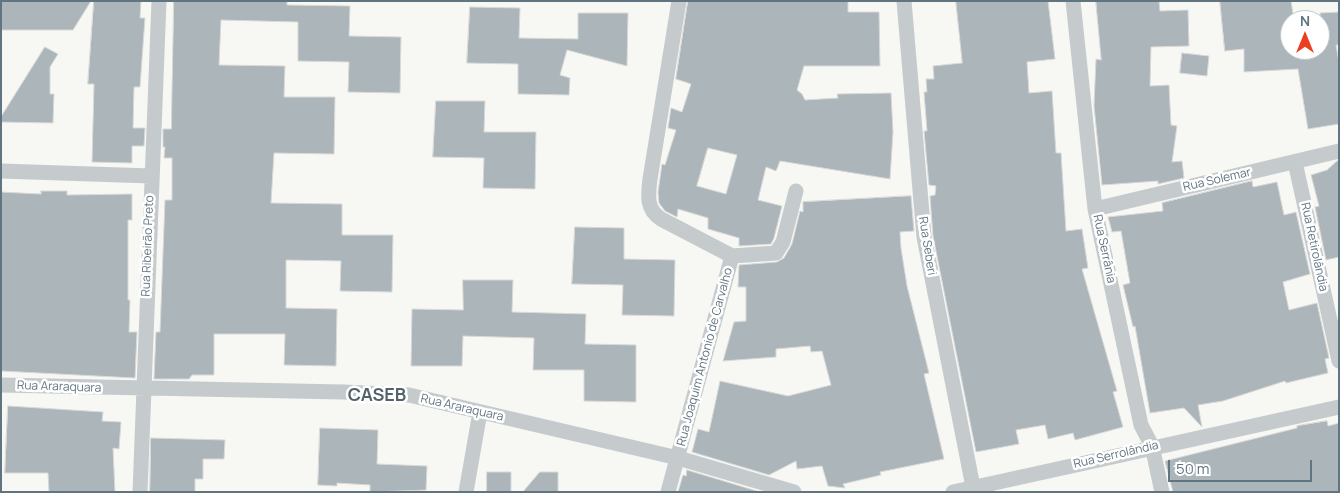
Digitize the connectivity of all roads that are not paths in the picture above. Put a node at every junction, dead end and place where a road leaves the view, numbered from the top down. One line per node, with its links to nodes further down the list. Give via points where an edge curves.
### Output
1 (159, 1): 8 (street, Rua Ribeirão Preto)
2 (679, 1): 11 (street, Rua Joaquim Antonio de Carvalho, via 650,179 649,206 661,219)
3 (904, 1): 19 (street, Rua Seberi, via 924,237)
4 (1073, 1): 10 (street, Rua Serrânia)
5 (1339, 150): 6 (street, Rua Solemar)
6 (1295, 162): 10 (street, Rua Solemar); 12 (street, Rua Retirolândia)
7 (1, 171): 8 (street)
8 (151, 176): 14 (street, Rua Ribeirão Preto)
9 (796, 191): 11 (street, Rua Joaquim Antonio de Carvalho, via 783,242 776,253)
10 (1095, 209): 17 (street, Rua Serrânia, via 1141,425)
11 (732, 256): 18 (street, Rua Joaquim Antonio de Carvalho)
12 (1339, 361)
13 (1, 385): 14 (street, Rua Araraquara)
14 (142, 389): 16 (street, Rua Araraquara, via 388,394); 20 (street, Rua Ribeirão Preto)
15 (1339, 407): 17 (street, Rua Serrolândia)
16 (480, 412): 18 (street, Rua Araraquara); 21 (street)
17 (1152, 446): 19 (street, Rua Serrolândia); 25 (street, Rua Serrânia)
18 (678, 458): 22 (street, Rua Joaquim Antonio de Carvalho); 23 (street, Rua Araraquara)
19 (973, 487): 24 (street, Rua Serrolândia)
20 (140, 492)
21 (466, 492)
22 (668, 492)
23 (794, 492)
24 (953, 492)
25 (1162, 492)

